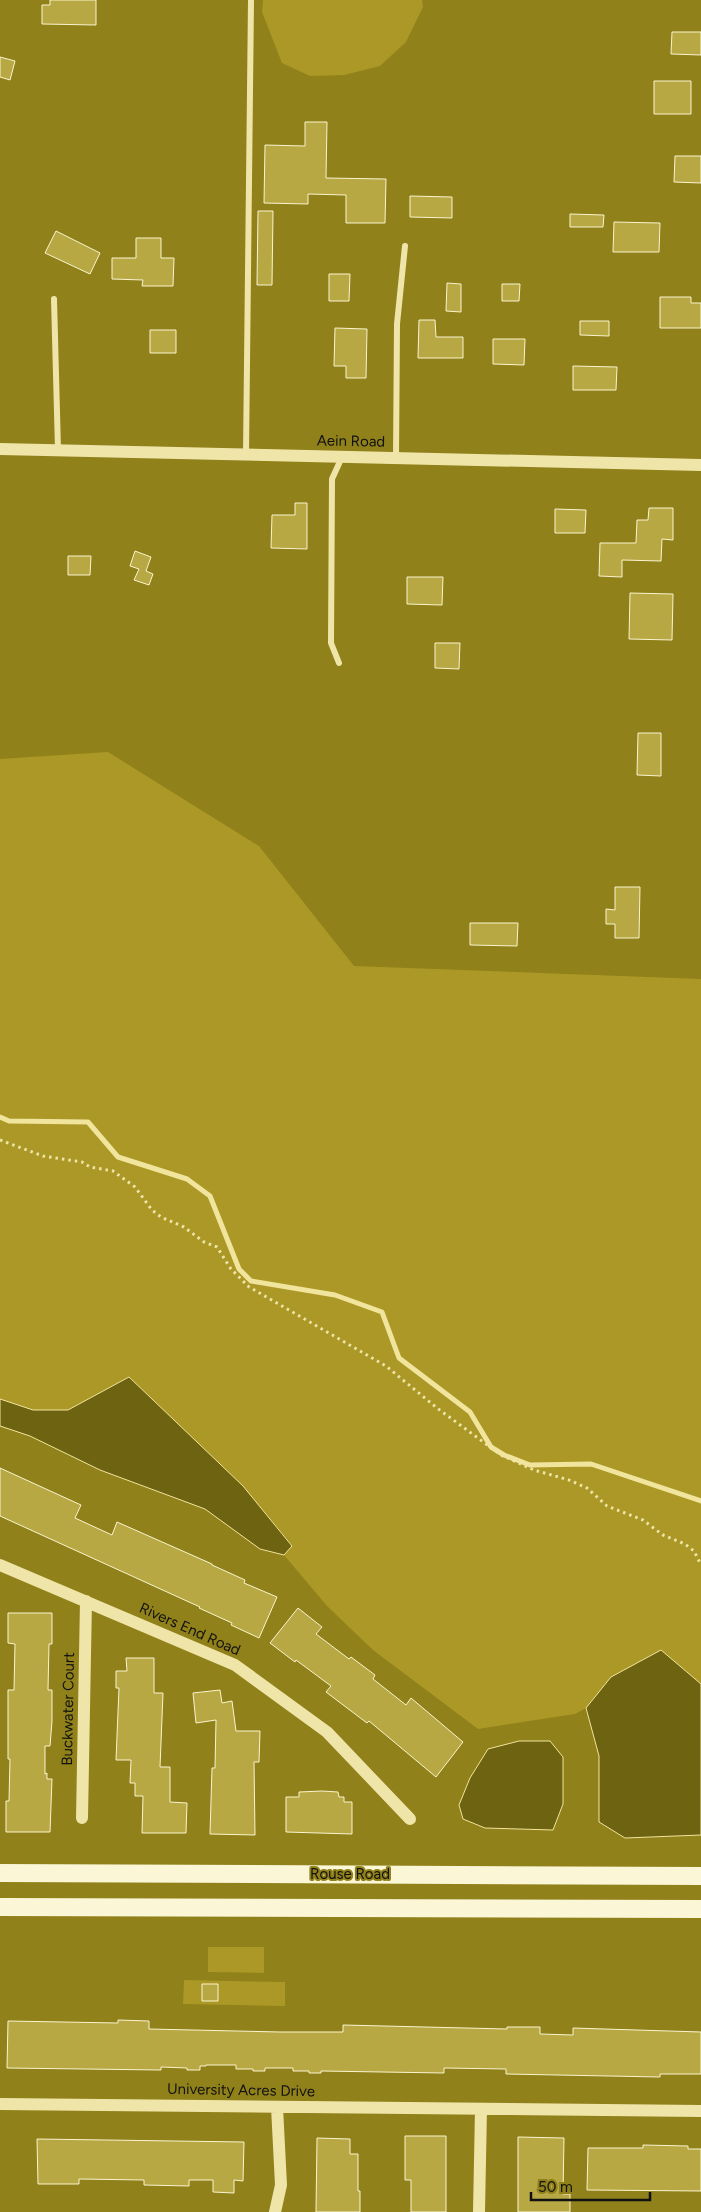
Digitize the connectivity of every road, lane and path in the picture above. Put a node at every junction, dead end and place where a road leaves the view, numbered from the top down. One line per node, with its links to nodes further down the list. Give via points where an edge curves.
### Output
1 (251, 0): 6 (lane)
2 (405, 246): 8 (lane, via 397,324)
3 (54, 299): 5 (lane)
4 (0, 449): 5 (street, Aein Road)
5 (58, 450): 6 (street, Aein Road)
6 (246, 454): 7 (street, Aein Road)
7 (342, 456): 8 (street, Aein Road); 10 (lane, via 332,479 331,643)
8 (396, 458): 9 (street, Aein Road)
9 (701, 465)
10 (338, 663)
11 (0, 1140): 13 (path, via 43,1156 113,1171 135,1187 161,1217 217,1247 249,1288 386,1366 436,1408 501,1455 587,1488 607,1506 643,1520 663,1535 685,1544 694,1551)
12 (0, 1565): 14 (street, Rivers End Road)
13 (701, 1565)
14 (86, 1601): 15 (street, Buckwater Court); 16 (street, Rivers End Road, via 235,1665 327,1732)
15 (82, 1818)
16 (410, 1819)
17 (0, 1873): 18 (street, Rouse Road)
18 (701, 1876)
19 (0, 1907): 20 (street)
20 (701, 1909)
21 (0, 2104): 22 (street, University Acres Drive)
22 (277, 2107): 23 (street, University Acres Drive); 25 (street, via 282,2185)
23 (481, 2109): 24 (street, University Acres Drive); 26 (street)
24 (701, 2111)
25 (275, 2212)
26 (479, 2212)

